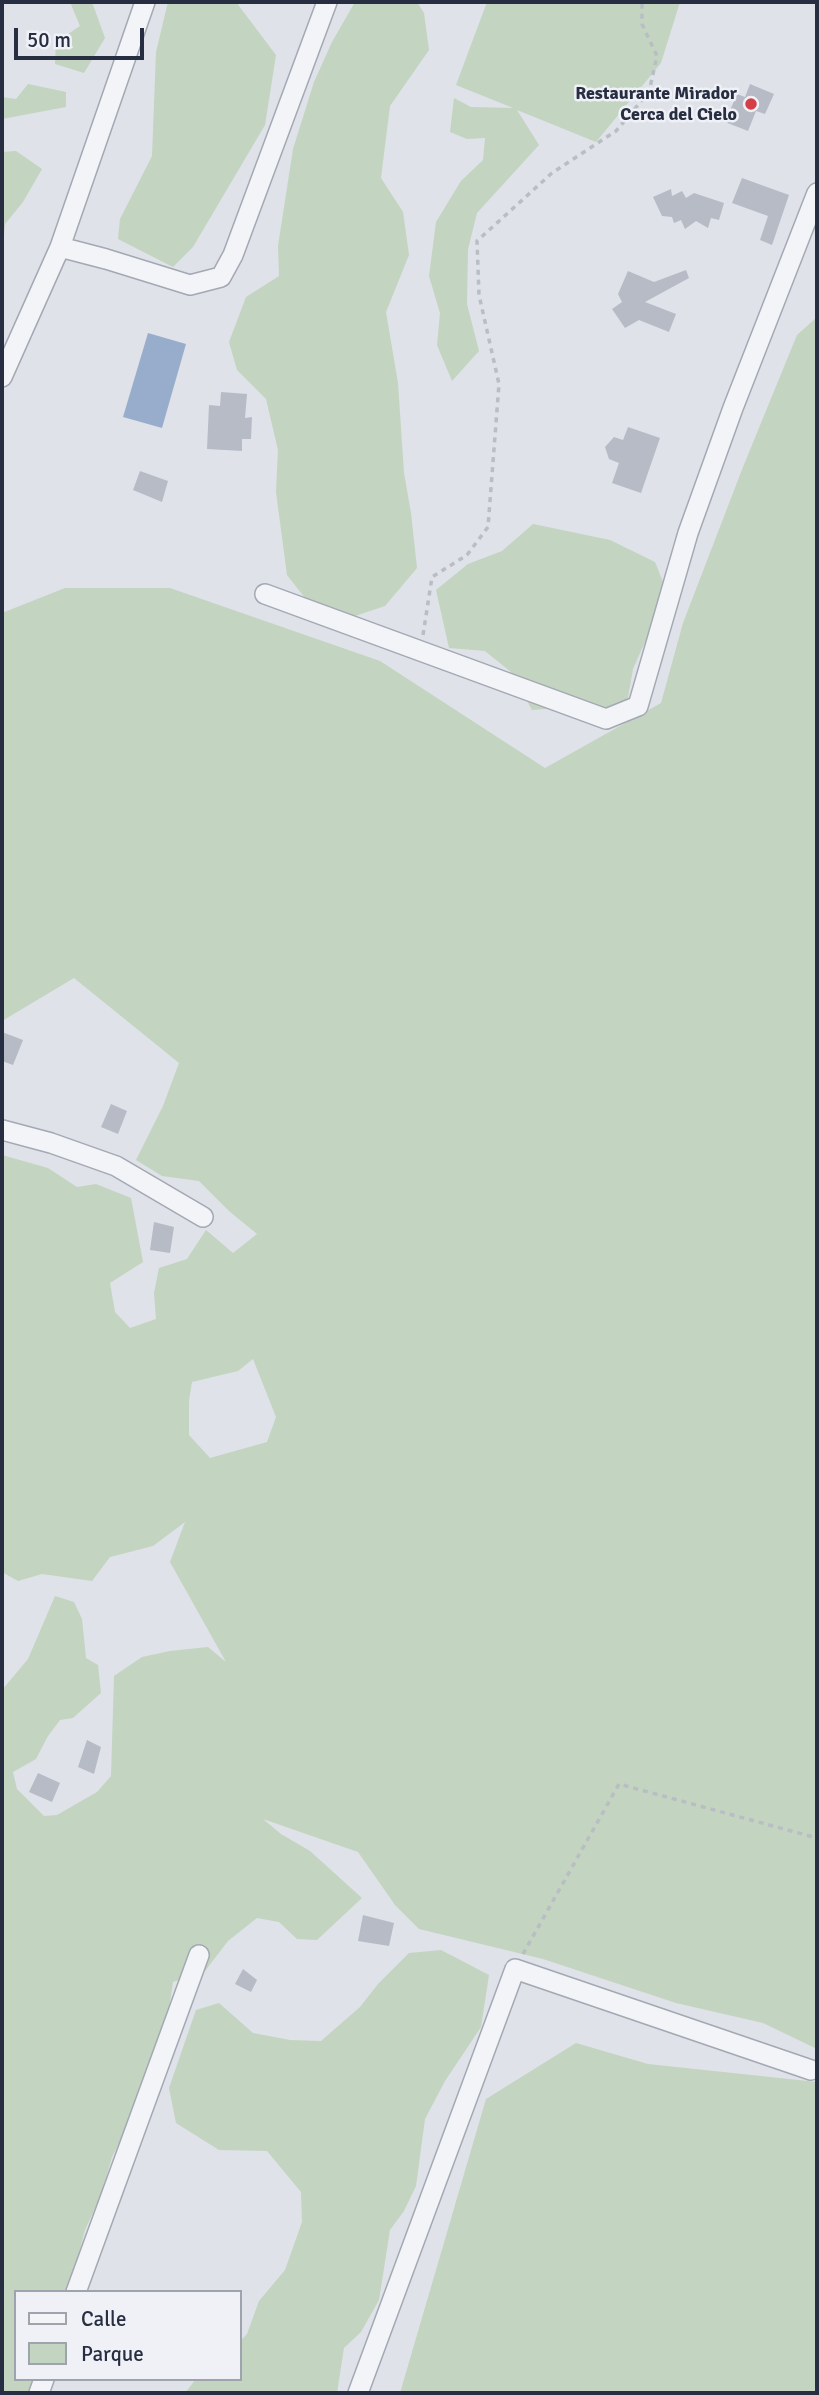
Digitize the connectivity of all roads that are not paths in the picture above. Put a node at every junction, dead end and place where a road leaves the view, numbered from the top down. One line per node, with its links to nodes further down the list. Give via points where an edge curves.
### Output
1 (145, 2): 4 (street)
2 (327, 2): 4 (street, via 233,256 221,277 190,285)
3 (817, 193): 6 (street, via 692,520 638,706 606,719)
4 (60, 247): 5 (street)
5 (2, 377)
6 (265, 594)
7 (2, 1130): 8 (street, via 116,1166)
8 (203, 1217)
9 (199, 1955): 11 (street)
10 (811, 2070): 12 (street, via 515,1969)
11 (77, 2290)
12 (358, 2393)

